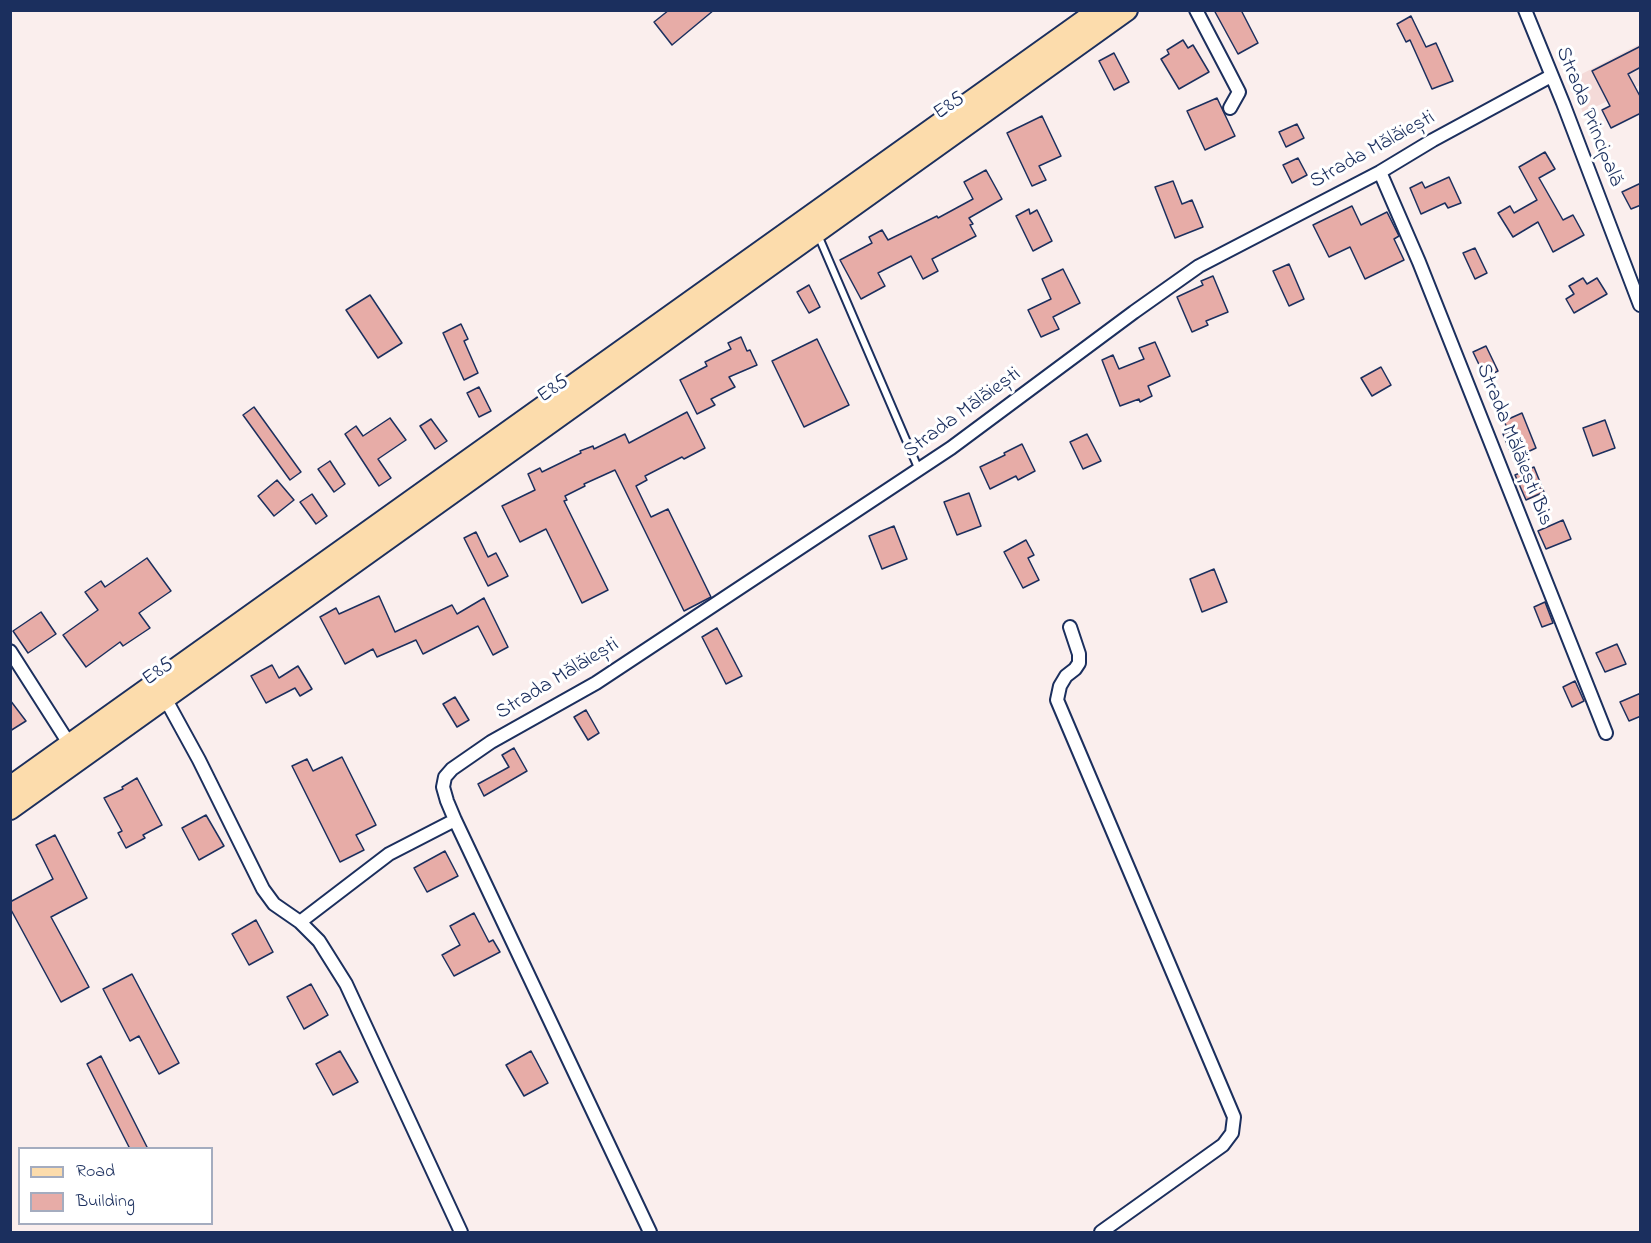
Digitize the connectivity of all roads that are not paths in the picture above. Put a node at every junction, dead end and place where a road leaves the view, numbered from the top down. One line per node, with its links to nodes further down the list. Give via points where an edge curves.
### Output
1 (1127, 10): 8 (main road, E85)
2 (1196, 10): 6 (street, via 1239,92)
3 (1525, 10): 5 (street, Strada Principală)
4 (1098, 11): 15 (main road, E85)
5 (1551, 76): 7 (street, Strada Mălăiești); 9 (street, Strada Principală)
6 (1230, 108)
7 (1380, 172): 10 (street, Strada Mălăiești, via 1199,266); 14 (street, Strada Mălăiești Bis)
8 (817, 232): 10 (lane); 13 (main road, E85)
9 (1641, 305)
10 (919, 470): 18 (street, Strada Mălăiești, via 596,683 491,742 452,769 443,787)
11 (1070, 627): 22 (street, via 1079,663 1060,686 1057,700 1233,1117 1232,1132 1223,1145)
12 (10, 651): 15 (street)
13 (165, 698): 17 (main road, E85); 19 (street, via 263,889 274,904)
14 (1606, 733)
15 (70, 745): 16 (main road, E85)
16 (10, 787)
17 (10, 809)
18 (455, 820): 19 (street, via 389,854); 21 (street, Strada Mălăiești)
19 (300, 922): 20 (street, via 319,941 346,984)
20 (461, 1233)
21 (650, 1233)
22 (1101, 1233)

